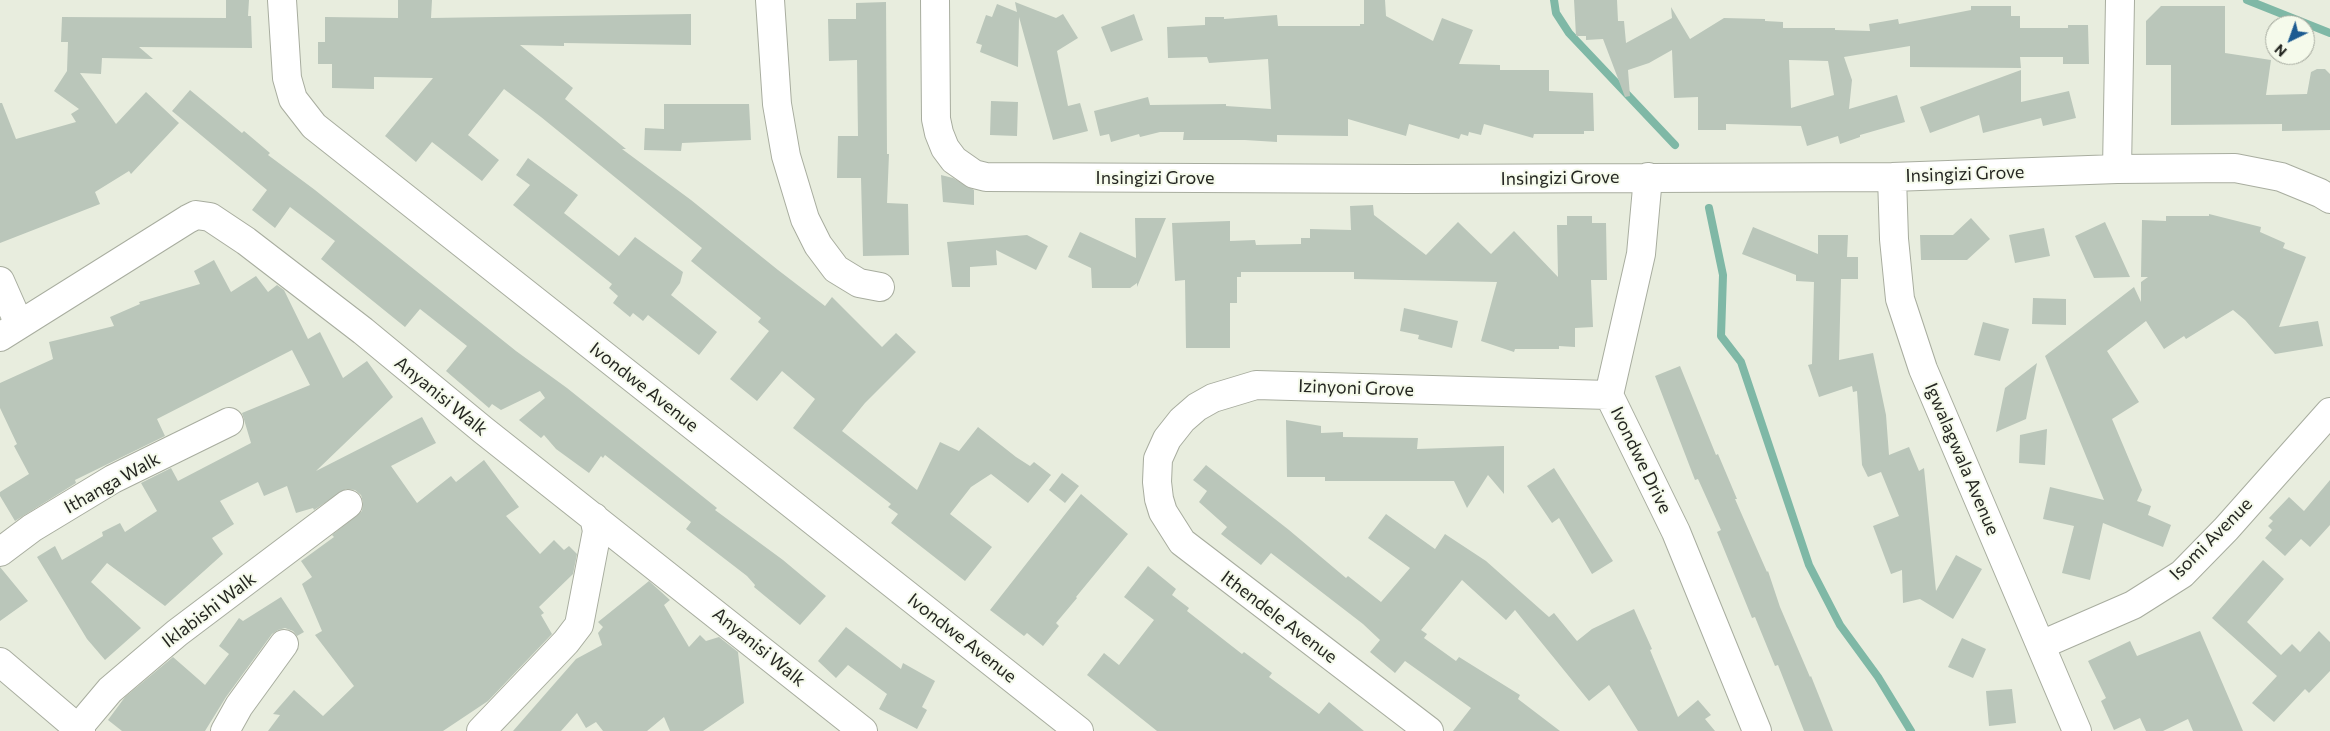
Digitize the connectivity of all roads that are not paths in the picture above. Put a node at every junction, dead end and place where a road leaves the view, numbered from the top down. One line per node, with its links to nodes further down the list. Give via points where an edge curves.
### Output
1 (282, 0): 27 (street, Ivondwe Avenue, via 287,78 293,98 314,126)
2 (770, 0): 10 (street, via 777,104 786,156 805,219 818,246 836,269 858,283)
3 (935, 0): 6 (street, Insingizi Grove, via 936,119 939,134 944,148 954,160 968,171 986,177)
4 (2120, 0): 5 (street)
5 (2117, 169): 7 (street, Insingizi Grove); 8 (street, Insingizi Grove, via 2235,168 2281,177)
6 (1648, 177): 7 (street, Insingizi Grove); 12 (street, Ivondwe Drive, via 1641,254)
7 (1892, 177): 20 (street, Igwalagwala Avenue, via 1900,299 1923,369)
8 (2330, 199)
9 (0, 281): 11 (street)
10 (880, 287)
11 (10, 330): 17 (street, Anyanisi Walk, via 188,218 196,214 210,216 363,332)
12 (1609, 395): 15 (street, Izinyoni Grove, via 1256,385 1213,398 1182,420 1167,439 1158,459); 28 (street, Ivondwe Drive, via 1676,532)
13 (2330, 412): 20 (street, Isomi Avenue, via 2182,574 2133,604)
14 (229, 422): 18 (street, Ithanga Walk, via 113,479 32,528)
15 (1157, 482): 22 (street, Ithendele Avenue, via 1164,512 1182,542)
16 (348, 504): 23 (street, Iklabishi Walk, via 177,633 110,690)
17 (594, 516): 25 (street, via 597,531 579,625); 26 (street, Anyanisi Walk)
18 (0, 552)
19 (284, 644): 24 (street)
20 (2041, 645): 29 (street, Igwalagwala Avenue)
21 (0, 662): 23 (street)
22 (1414, 726)
23 (80, 729)
24 (225, 731)
25 (481, 731)
26 (863, 731)
27 (1080, 731)
28 (1757, 731)
29 (2076, 731)

